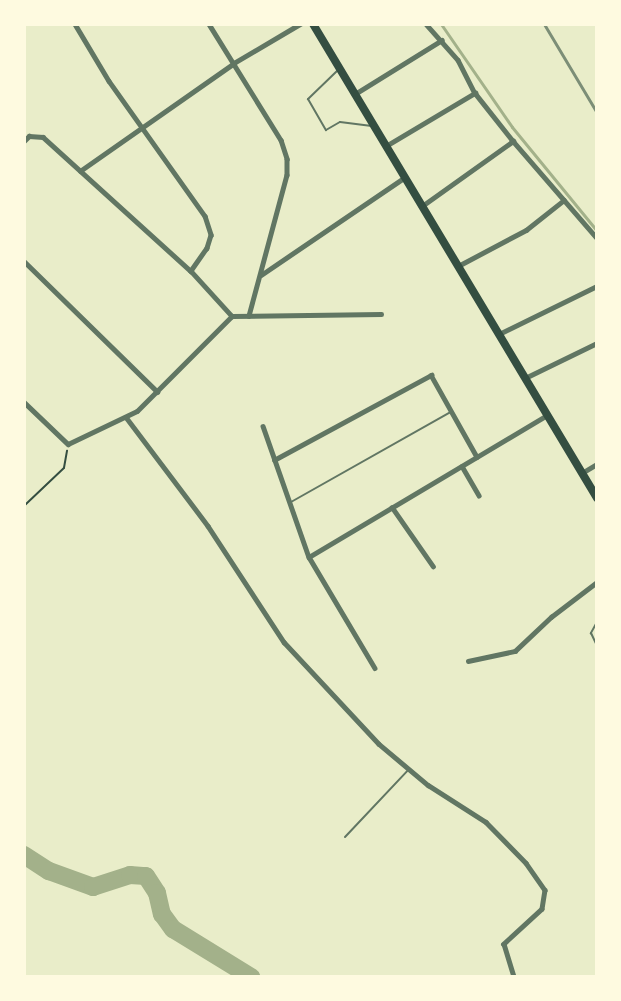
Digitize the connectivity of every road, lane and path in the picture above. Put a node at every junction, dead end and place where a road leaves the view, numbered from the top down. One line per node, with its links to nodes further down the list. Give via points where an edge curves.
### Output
1 (75, 24): 11 (street)
2 (209, 24): 7 (street)
3 (300, 24): 7 (street)
4 (313, 24): 8 (main road)
5 (426, 24): 6 (street)
6 (442, 40): 9 (street); 10 (street)
7 (234, 63): 11 (street); 24 (street, via 280,140 287,159 287,175)
8 (340, 68): 10 (main road); 12 (lane, via 308,99 326,130 340,122)
9 (475, 93): 14 (street); 15 (street)
10 (355, 94): 12 (main road)
11 (141, 126): 16 (street); 23 (street, via 208,225 211,235 207,248)
12 (374, 126): 15 (main road)
13 (24, 141): 16 (street, via 29,136 43,137)
14 (513, 141): 18 (street); 19 (street)
15 (386, 146): 17 (main road)
16 (80, 171): 23 (street)
17 (405, 177): 19 (main road); 24 (street)
18 (564, 200): 20 (street); 22 (street, via 526,230)
19 (422, 206): 22 (main road)
20 (597, 238)
21 (24, 261): 32 (street)
22 (458, 266): 29 (main road)
23 (191, 271): 27 (street)
24 (261, 275): 28 (street)
25 (597, 286): 29 (street)
26 (381, 314): 28 (street)
27 (232, 316): 28 (street); 32 (street)
28 (249, 316)
29 (499, 333): 31 (main road)
30 (597, 343): 31 (street)
31 (525, 378): 35 (main road)
32 (158, 392): 36 (street)
33 (24, 402): 38 (street)
34 (453, 411): 39 (street); 40 (street, via 435,378 424,375); 46 (lane)
35 (548, 415): 39 (street); 43 (main road)
36 (126, 417): 38 (street); 56 (street, via 208,526 284,642 379,744)
37 (263, 426): 40 (street)
38 (68, 444): 47 (path, via 64,468)
39 (477, 457): 42 (street)
40 (274, 460): 46 (street)
41 (597, 464): 43 (street)
42 (462, 466): 44 (street); 48 (street)
43 (582, 473): 45 (main road)
44 (479, 496)
45 (597, 498)
46 (289, 503): 49 (street)
47 (24, 506)
48 (392, 507): 49 (street); 50 (street)
49 (309, 557): 55 (street)
50 (433, 566)
51 (597, 582): 54 (street, via 550,617 515,651)
52 (597, 622): 53 (lane, via 591,633)
53 (597, 646)
54 (468, 662)
55 (375, 668)
56 (409, 769): 57 (lane); 58 (street, via 486,822 545,890 542,909 504,944)
57 (345, 837)
58 (514, 977)

